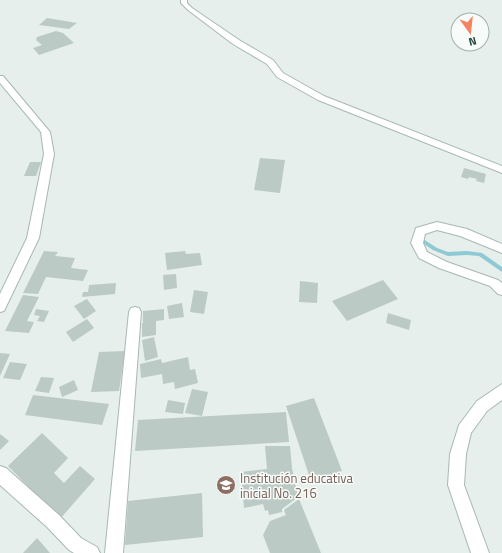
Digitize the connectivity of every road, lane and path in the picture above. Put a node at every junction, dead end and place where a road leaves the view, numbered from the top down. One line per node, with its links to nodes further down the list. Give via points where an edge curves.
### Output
1 (184, 0): 3 (street, via 184,3 196,13 236,42 270,62 280,75 289,81 321,98)
2 (0, 78): 6 (street, via 45,132 49,154 33,238)
3 (502, 170)
4 (502, 249): 5 (street, via 463,232 437,226 420,231 417,243 423,255 494,283)
5 (502, 290)
6 (0, 308)
7 (135, 312): 11 (street)
8 (502, 391): 12 (street, via 482,406 464,430 458,454 456,485)
9 (0, 474): 10 (street, via 75,544)
10 (91, 553)
11 (114, 553)
12 (480, 553)

